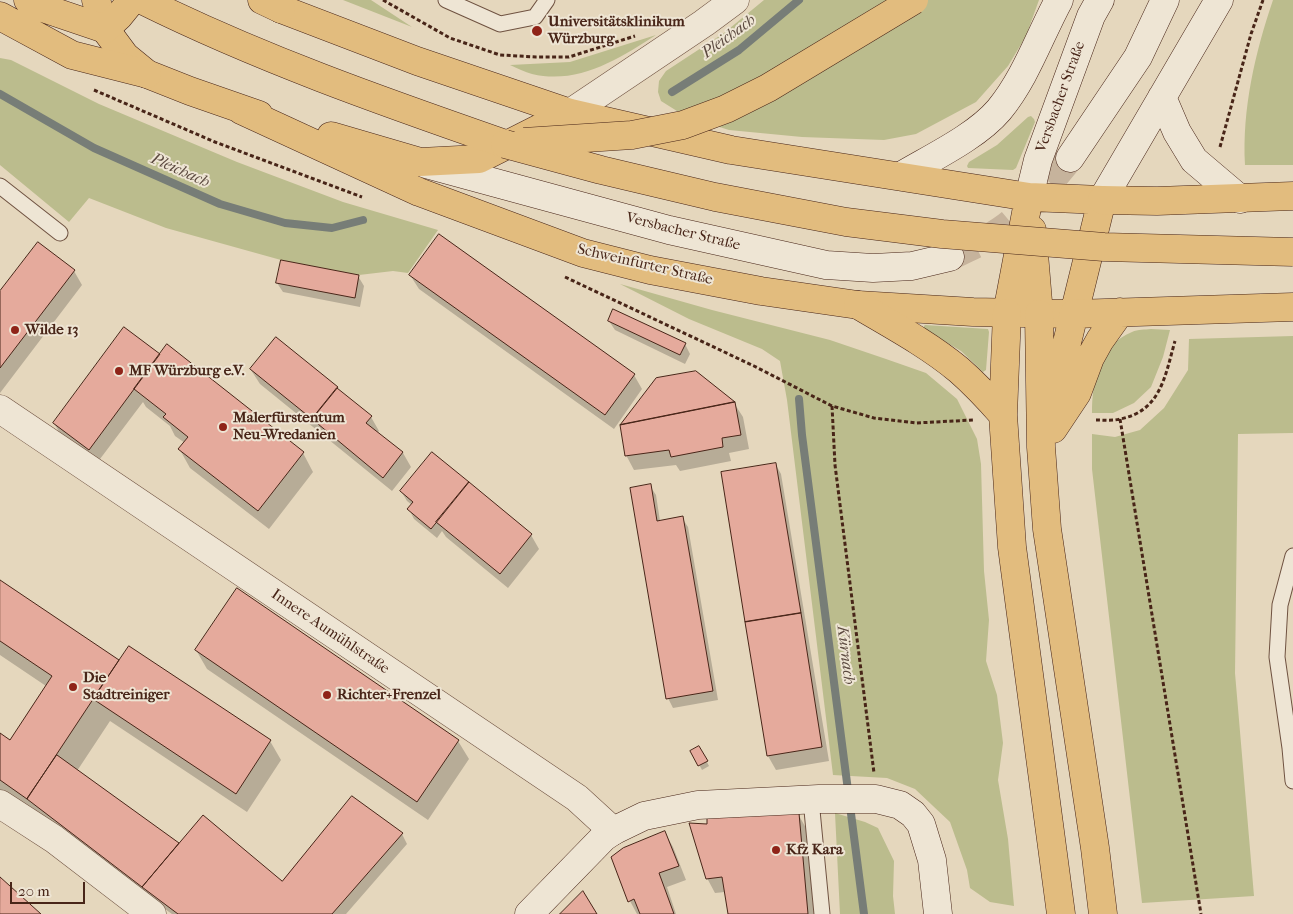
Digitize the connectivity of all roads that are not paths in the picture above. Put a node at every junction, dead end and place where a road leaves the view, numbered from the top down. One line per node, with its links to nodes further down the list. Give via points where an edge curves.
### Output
1 (28, 0): 15 (main road)
2 (96, 0): 15 (main road, Schweinfurter Straße)
3 (132, 0): 15 (main road)
4 (142, 0): 20 (main road, via 258,54 381,101)
5 (446, 0): 6 (lane, via 500,24 535,17)
6 (547, 0)
7 (914, 0): 20 (main road, bridge, via 768,88 684,125 632,134)
8 (1059, 0): 23 (street, via 1025,72 998,111 970,136)
9 (1100, 0): 26 (street, Versbacher Straße, via 1091,16 1038,160)
10 (1165, 0): 21 (street, Versbacher Straße, via 1138,56)
11 (1219, 0): 17 (street)
12 (272, 3): 18 (main road, via 408,57)
13 (722, 5): 18 (street)
14 (0, 16): 16 (main road, via 72,55)
15 (105, 29): 16 (main road, Schweinfurter Straße, via 126,56)
16 (147, 74): 19 (main road, Schweinfurter Straße)
17 (1162, 97): 27 (street, via 1194,160); 28 (street)
18 (558, 109): 20 (main road, Schweinfurter Straße); 23 (main road, via 731,150)
19 (242, 110): 22 (main road, Schweinfurter Straße); 32 (main road, Schweinfurter Straße, via 419,192 583,253 650,270)
20 (516, 139): 22 (main road, Schweinfurter Straße, via 479,159); 30 (main road, bridge, via 600,170 705,195 846,222 942,234 1104,247)
21 (1070, 158)
22 (420, 162): 31 (street, Versbacher Straße, via 669,230 826,265 912,266)
23 (901, 176): 26 (main road)
24 (0, 186): 29 (lane)
25 (1293, 196): 27 (main road)
26 (1029, 197): 28 (main road); 35 (main road); 36 (main road)
27 (1240, 199): 28 (main road)
28 (1102, 200): 37 (main road)
29 (60, 233)
30 (1293, 252)
31 (950, 257)
32 (858, 305): 35 (main road, Schweinfurter Straße); 39 (main road, via 958,369)
33 (1293, 307): 34 (main road, Schweinfurter Straße)
34 (1120, 312): 37 (main road, Schweinfurter Straße); 40 (main road, via 1090,358 1077,393)
35 (1007, 313): 36 (main road, Schweinfurter Straße); 39 (main road)
36 (1039, 314): 37 (main road, Schweinfurter Straße); 40 (main road)
37 (1074, 314): 40 (main road)
38 (0, 409): 45 (street, Innere Aumühlstraße, via 577,798)
39 (1002, 415): 50 (main road, via 1012,547)
40 (1041, 447): 51 (main road, via 1047,529)
41 (1293, 556): 42 (lane, via 1280,605 1277,657)
42 (1293, 781)
43 (815, 800): 45 (street, via 698,805 644,816); 48 (lane); 49 (street, via 871,799 900,805 913,814 921,824 932,860)
44 (0, 804): 46 (street, via 54,839)
45 (613, 830): 47 (street)
46 (152, 914)
47 (529, 914)
48 (822, 914)
49 (938, 914)
50 (1061, 914)
51 (1103, 914)

